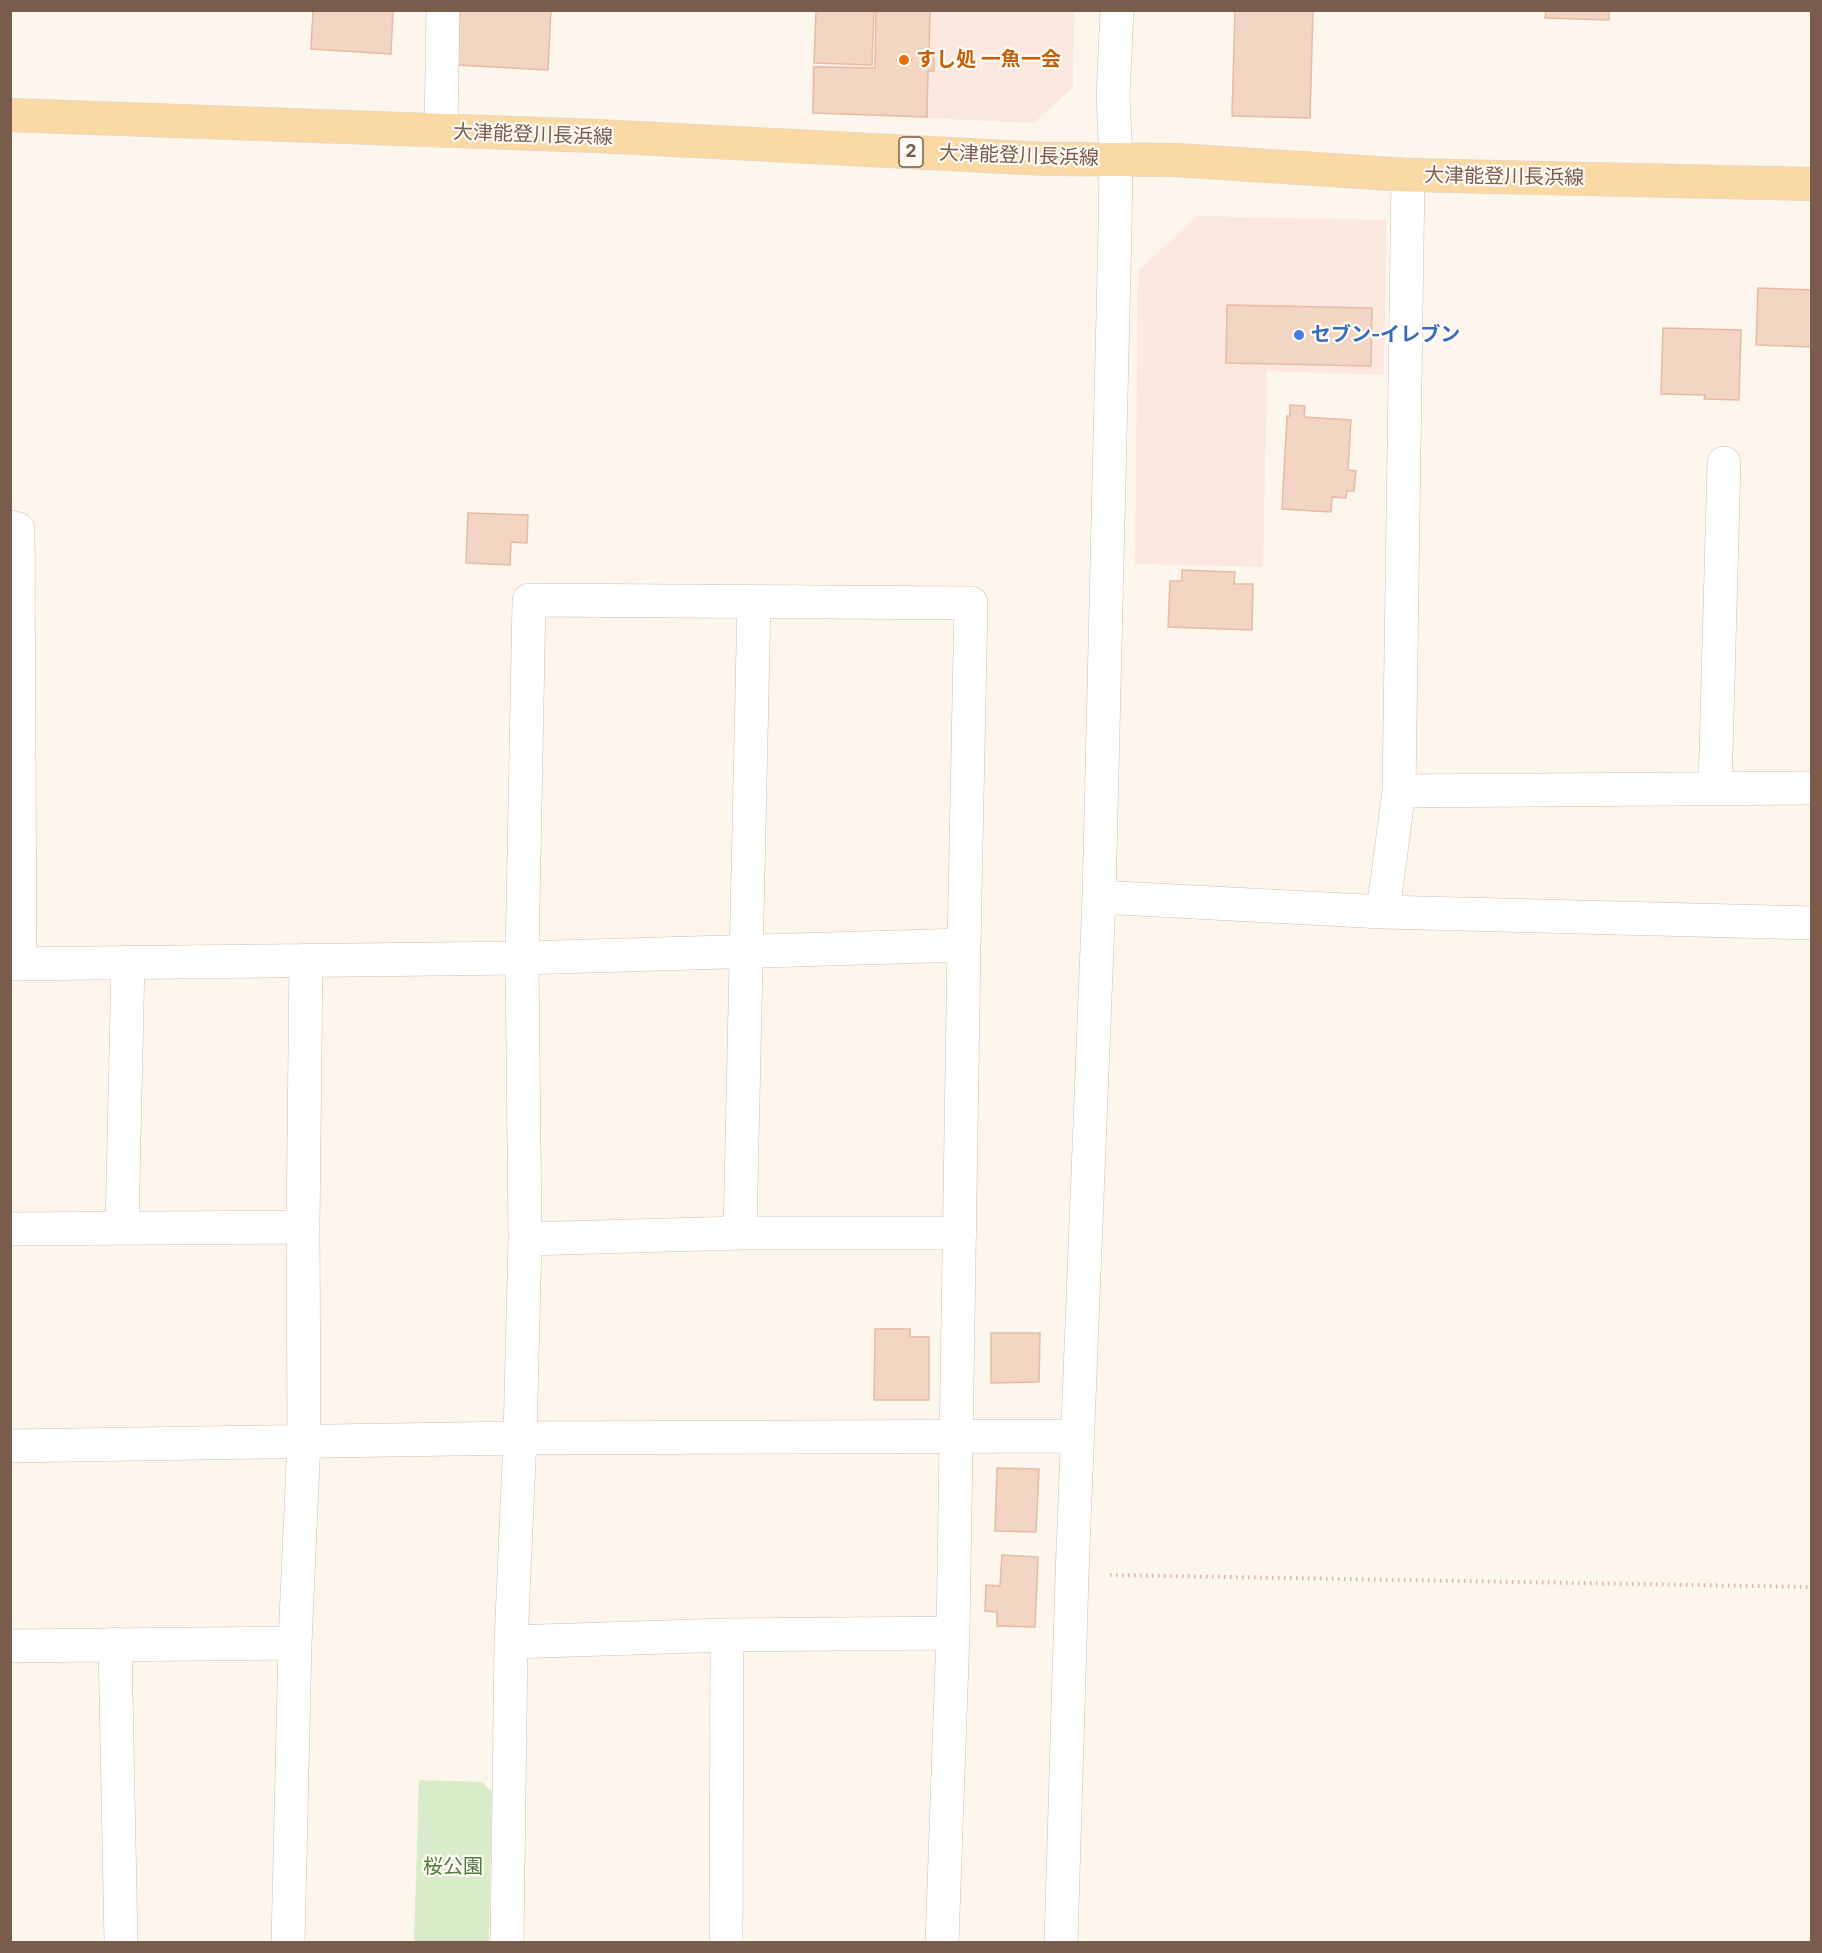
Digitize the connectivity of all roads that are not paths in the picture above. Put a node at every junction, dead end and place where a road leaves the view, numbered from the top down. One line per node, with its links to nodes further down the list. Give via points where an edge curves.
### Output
1 (443, 10): 4 (street)
2 (1117, 10): 5 (street, via 1113,96)
3 (10, 115): 4 (main road, 大津能登川長浜線 / 2)
4 (441, 131): 5 (main road, 大津能登川長浜線 / 2)
5 (1116, 160): 6 (main road, 大津能登川長浜線 / 2, via 1176,160); 14 (street)
6 (1408, 175): 7 (main road, 大津能登川長浜線 / 2); 13 (street)
7 (1812, 184)
8 (1724, 463): 12 (street)
9 (10, 527): 22 (street, via 18,529)
10 (754, 603): 17 (street, via 971,603); 18 (street); 19 (street, via 529,600)
11 (1812, 788): 12 (street)
12 (1715, 789): 13 (street)
13 (1399, 791): 15 (street)
14 (1099, 897): 15 (street); 30 (street)
15 (1383, 912): 16 (street)
16 (1812, 922)
17 (964, 945): 18 (street); 27 (street)
18 (746, 952): 19 (street); 26 (street)
19 (522, 958): 20 (street); 28 (street)
20 (306, 960): 21 (street); 23 (street)
21 (128, 962): 22 (street); 24 (street)
22 (15, 964)
23 (303, 1227): 24 (street); 32 (street)
24 (122, 1228): 25 (street)
25 (10, 1229)
26 (740, 1233): 27 (street); 28 (street)
27 (960, 1233): 29 (street)
28 (525, 1239): 31 (street)
29 (955, 1436): 30 (street); 31 (street); 34 (street)
30 (1078, 1436): 45 (street)
31 (520, 1438): 32 (street); 36 (street)
32 (304, 1441): 33 (street); 37 (street)
33 (10, 1446)
34 (953, 1633): 35 (street); 44 (street)
35 (727, 1635): 36 (street); 43 (street)
36 (511, 1642): 42 (street)
37 (295, 1643): 38 (street); 41 (street)
38 (115, 1644): 39 (street); 40 (street)
39 (10, 1646)
40 (121, 1942)
41 (288, 1942)
42 (507, 1942)
43 (726, 1942)
44 (942, 1942)
45 (1061, 1942)

